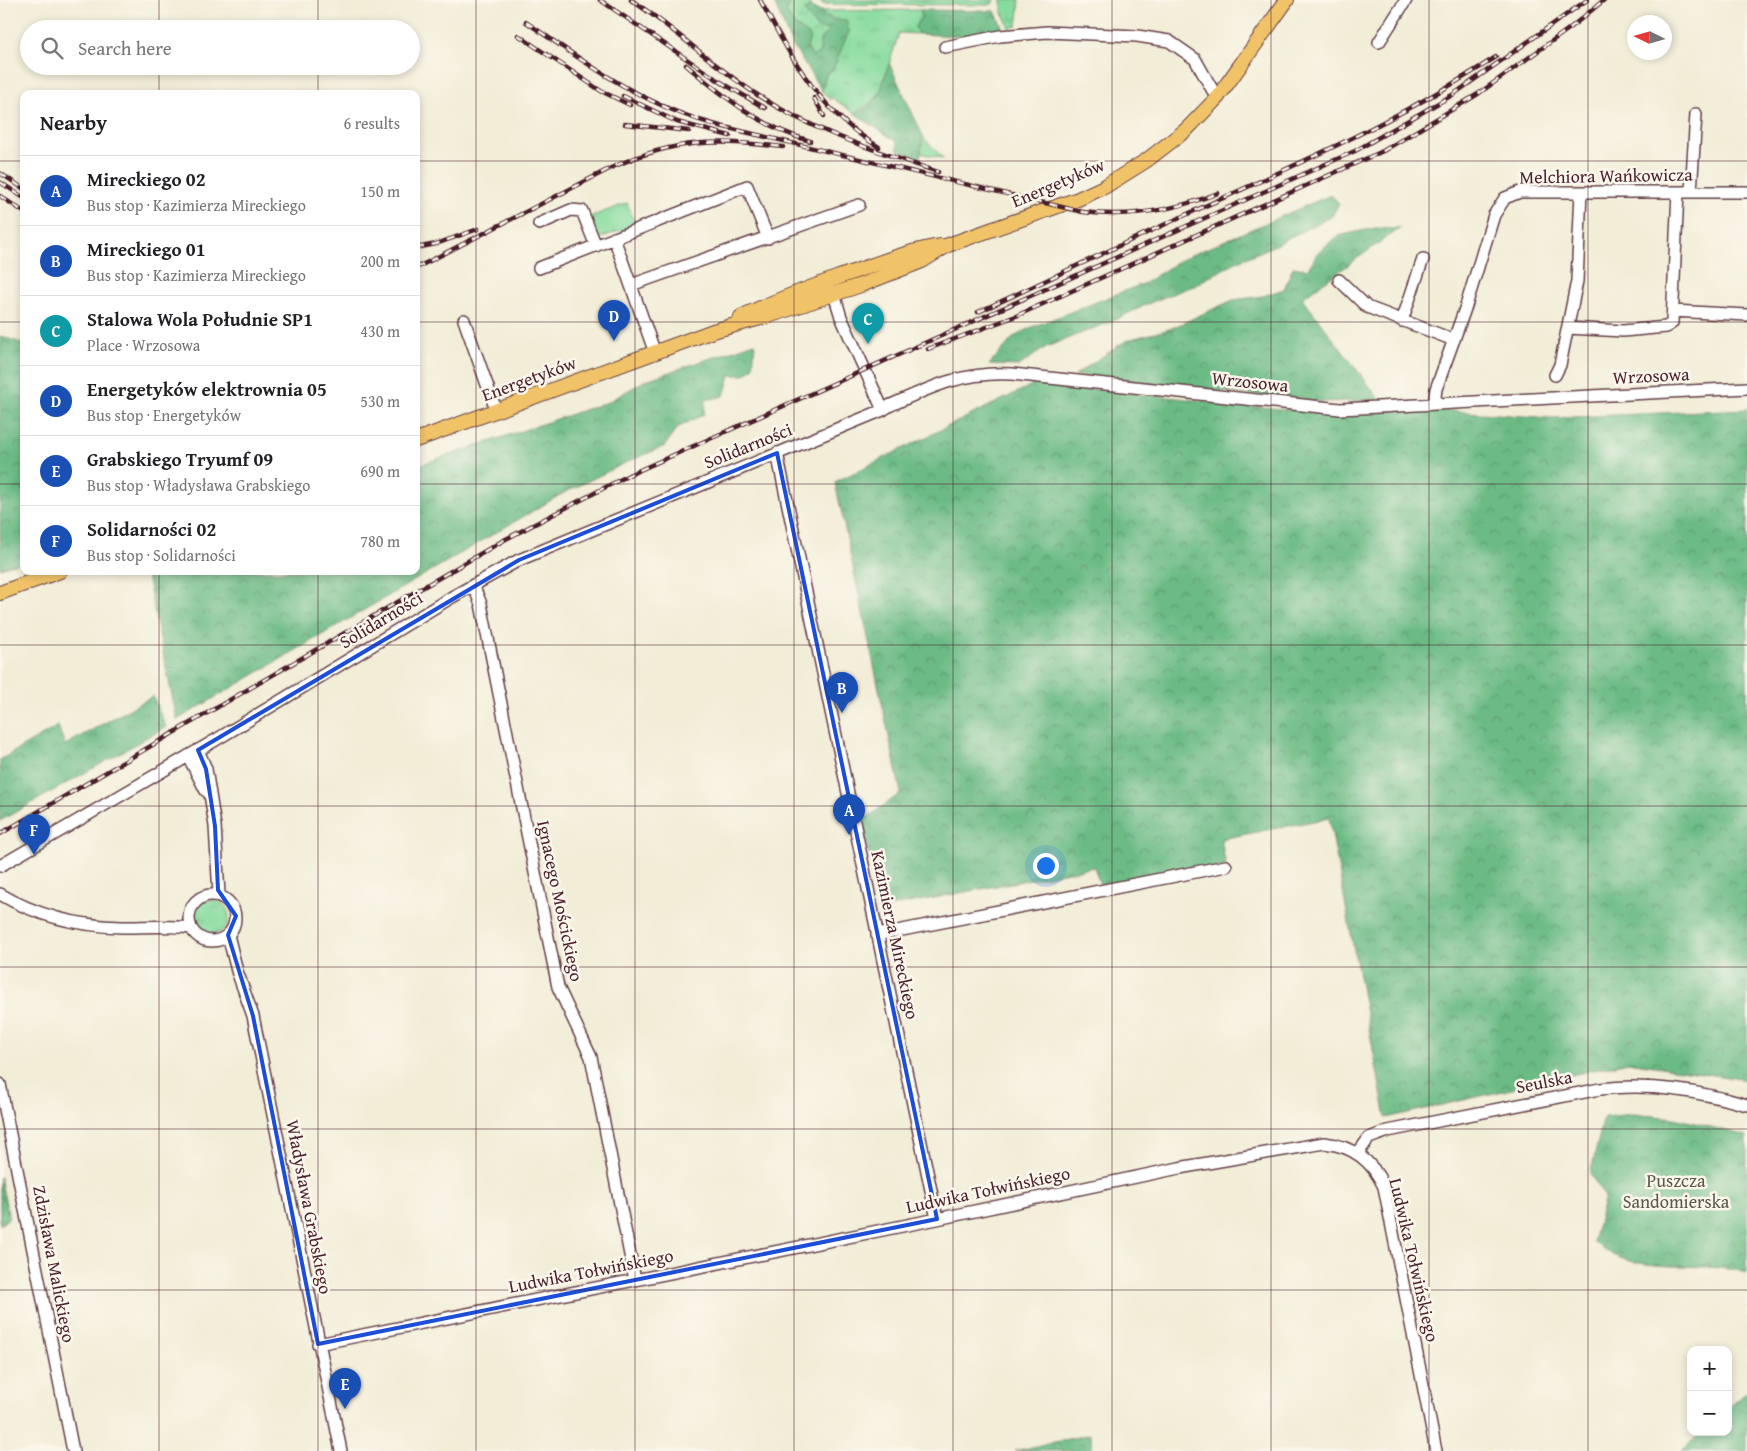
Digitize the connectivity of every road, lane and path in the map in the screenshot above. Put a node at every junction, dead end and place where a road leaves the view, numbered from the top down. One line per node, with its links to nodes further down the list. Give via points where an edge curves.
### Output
1 (1287, 0): 5 (main road, Energetyków)
2 (1406, 0): 3 (street)
3 (1379, 42)
4 (945, 47): 5 (street, via 1000,36 1047,32 1137,36 1170,41 1195,59)
5 (1217, 98): 15 (main road, Energetyków, via 1186,130 1104,187)
6 (1696, 114): 9 (street)
7 (1581, 192): 8 (street, Melchiora Wańkowicza); 28 (street, via 1577,281); 30 (street, Melchiora Wańkowicza, via 1520,192 1501,202)
8 (1678, 192): 9 (street, Melchiora Wańkowicza); 24 (street)
9 (1691, 192): 10 (street, Melchiora Wańkowicza)
10 (1747, 192)
11 (859, 205): 14 (street)
12 (538, 224): 16 (street, via 571,210 582,211)
13 (614, 238): 14 (street, via 747,186); 16 (street); 21 (street)
14 (768, 238): 21 (street)
15 (948, 245): 19 (main road, Energetyków, via 912,252); 23 (main road, Energetyków, via 922,261)
16 (596, 246): 18 (street)
17 (1423, 259): 27 (street)
18 (539, 268)
19 (865, 268): 22 (main road, Energetyków); 23 (street)
20 (1339, 280): 27 (street, via 1367,307)
21 (631, 285): 31 (street)
22 (804, 290): 23 (street); 29 (main road, Energetyków)
23 (834, 294): 29 (main road, Energetyków); 36 (street, via 841,317)
24 (1673, 311): 25 (street); 28 (street, via 1672,323 1666,327 1622,331)
25 (1747, 315)
26 (464, 320): 35 (street)
27 (1402, 321): 30 (street)
28 (1568, 328): 32 (street, via 1560,365)
29 (713, 331): 31 (main road, Energetyków)
30 (1454, 340): 34 (street, Melchiora Wańkowicza)
31 (655, 353): 35 (main road, Energetyków)
32 (1554, 375)
33 (1747, 388): 34 (street, Wrzosowa)
34 (1434, 404): 36 (street, Wrzosowa, via 1328,408 991,373 950,380)
35 (496, 410): 37 (main road, Energetyków)
36 (883, 410): 38 (street, Solidarności)
37 (420, 438)
38 (777, 453): 40 (street, Solidarności, via 519,560); 53 (street, Kazimierza Mireckiego)
39 (49, 575): 41 (main road)
40 (473, 585): 42 (street, Solidarności); 60 (street, Ignacego Mościckiego, via 481,604 558,987 591,1057)
41 (0, 593)
42 (193, 753): 43 (street, via 206,769); 44 (street, Solidarności)
43 (217, 857): 47 (street); 48 (street)
44 (0, 866)
45 (1226, 866): 53 (street)
46 (0, 894): 50 (street, via 33,910 76,923 124,927)
47 (207, 895): 48 (street); 49 (street, via 195,902)
48 (220, 895): 52 (street, via 231,903 236,916)
49 (189, 915): 50 (street); 51 (street)
50 (145, 925): 51 (street)
51 (191, 928): 54 (street, via 202,939)
52 (228, 935): 54 (street); 55 (street, Władysława Grabskiego)
53 (877, 935): 59 (street, Kazimierza Mireckiego)
54 (217, 941): 55 (street, Władysława Grabskiego)
55 (237, 971): 61 (street, Władysława Grabskiego, via 253,1016)
56 (0, 1084): 62 (street, Zdzisława Malickiego)
57 (1747, 1105): 58 (street, Seulska, via 1669,1088 1634,1086 1600,1089 1388,1131 1369,1138)
58 (1358, 1153): 59 (street, Ludwika Tołwińskiego, via 1334,1144 1311,1144 1152,1173); 64 (street, Ludwika Tołwińskiego, via 1374,1169 1384,1187)
59 (937, 1219): 60 (street, Ludwika Tołwińskiego)
60 (636, 1280): 61 (street, Ludwika Tołwińskiego)
61 (318, 1344): 63 (street, Władysława Grabskiego)
62 (74, 1451)
63 (341, 1451)
64 (1436, 1451)

